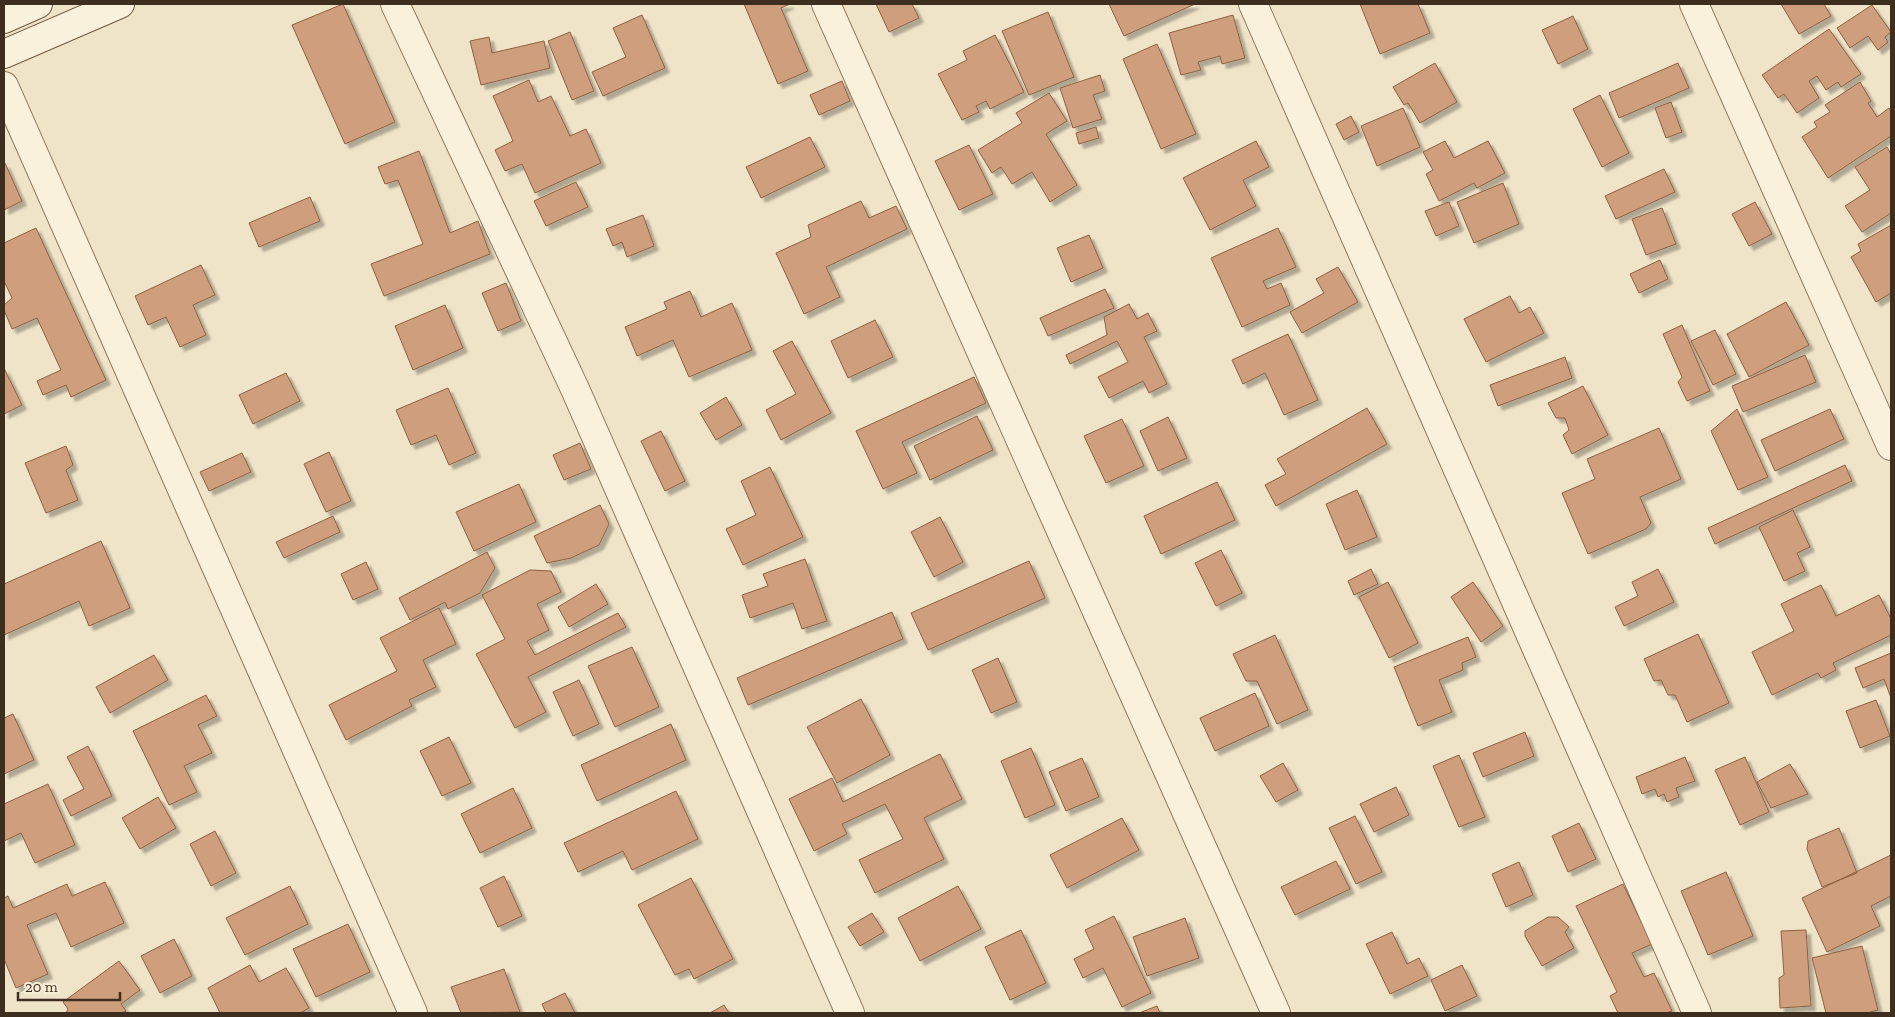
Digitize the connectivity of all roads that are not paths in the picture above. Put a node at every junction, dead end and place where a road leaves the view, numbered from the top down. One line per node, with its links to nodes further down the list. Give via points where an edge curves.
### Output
1 (38, 4): 7 (street)
2 (120, 4): 8 (street)
3 (395, 4): 12 (street, via 575,389)
4 (826, 4): 13 (street)
5 (1253, 4): 14 (street)
6 (1694, 4): 10 (street)
7 (4, 19)
8 (4, 54)
9 (4, 86): 11 (street)
10 (1891, 446)
11 (413, 1013)
12 (850, 1013)
13 (1276, 1013)
14 (1696, 1013)

